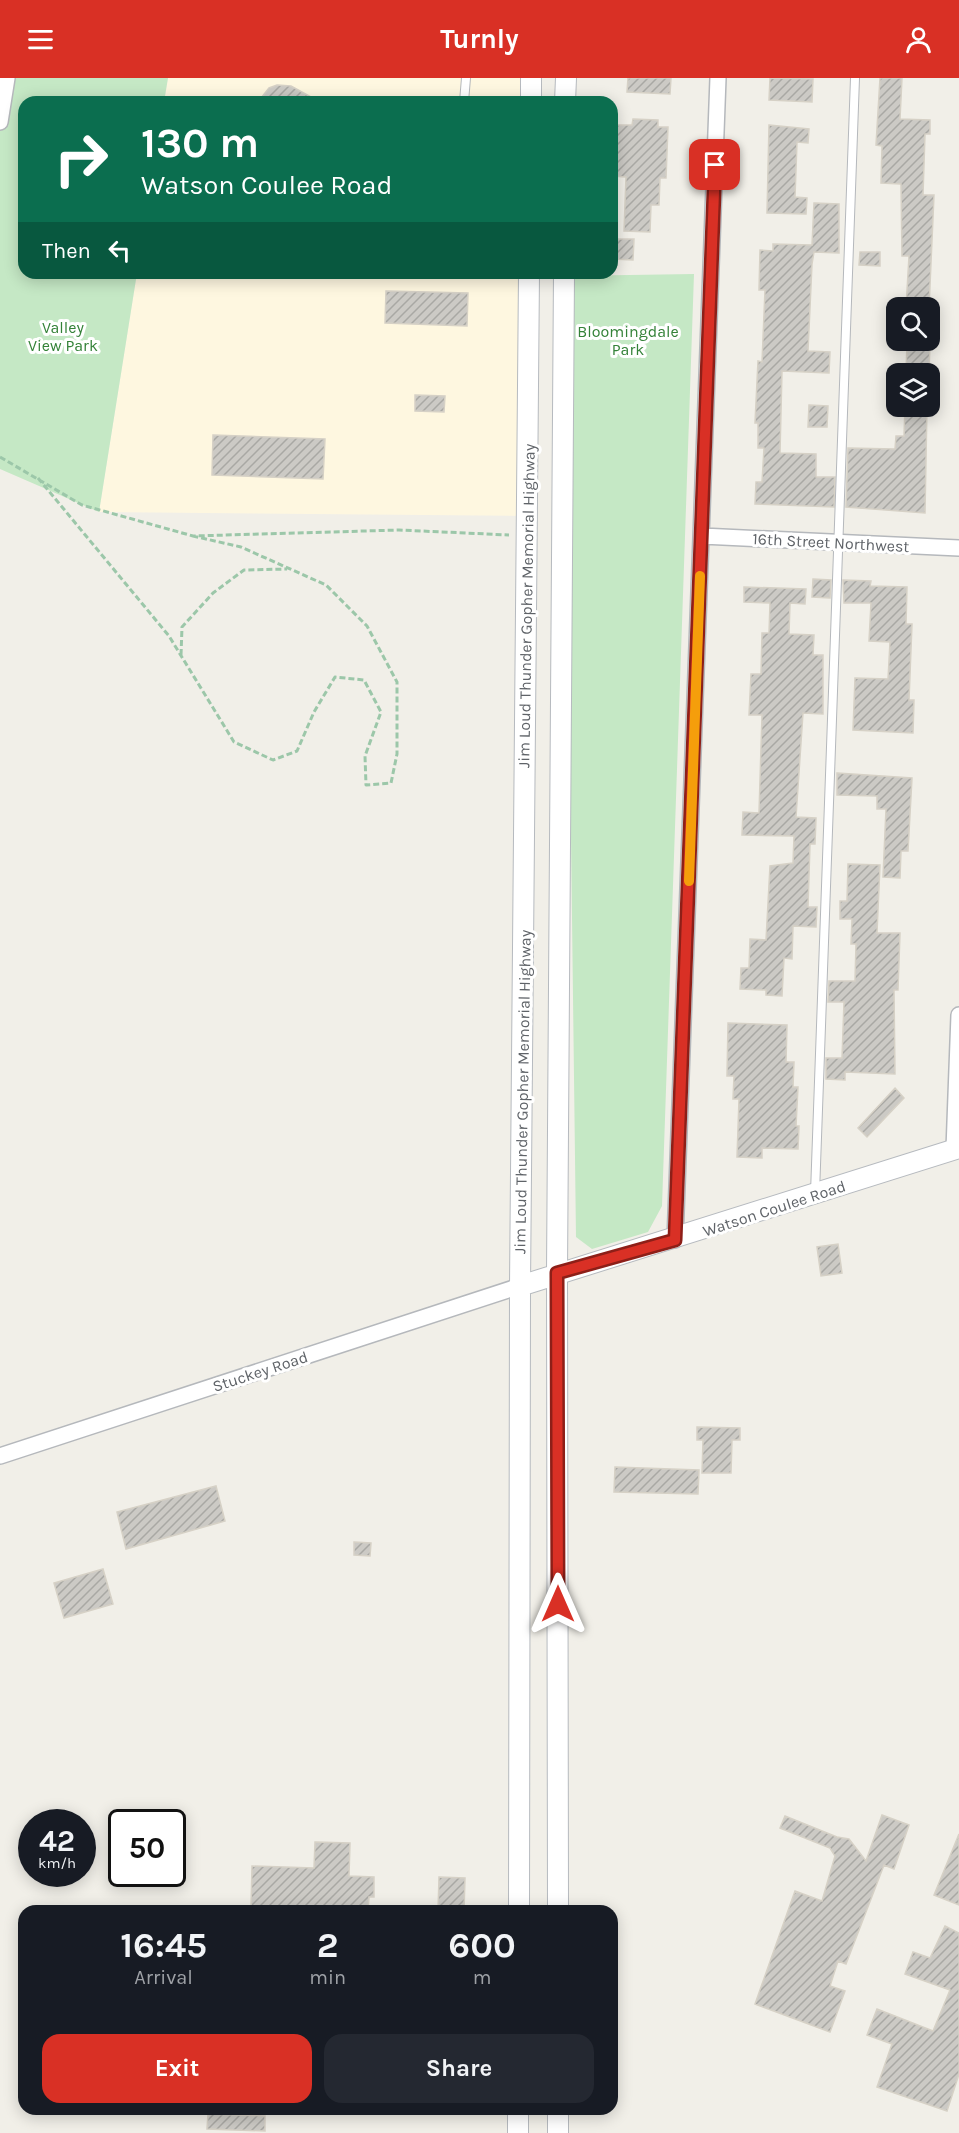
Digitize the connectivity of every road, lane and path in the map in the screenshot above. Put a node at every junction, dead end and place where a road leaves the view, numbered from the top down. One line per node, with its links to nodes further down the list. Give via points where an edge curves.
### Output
1 (7, 78): 10 (street)
2 (466, 78): 7 (lane)
3 (531, 78): 8 (main road)
4 (566, 78): 9 (main road)
5 (718, 78): 17 (street)
6 (855, 78): 18 (lane)
7 (464, 96)
8 (531, 96)
9 (565, 96)
10 (0, 123)
11 (529, 279): 16 (main road, Jim Loud Thunder Gopher Memorial Highway)
12 (564, 279): 26 (main road, Jim Loud Thunder Gopher Memorial Highway)
13 (0, 457): 14 (path)
14 (38, 478): 15 (path, via 82,505); 21 (path)
15 (193, 536): 16 (path, via 399,530); 20 (path, via 241,548)
16 (527, 536): 27 (main road, Jim Loud Thunder Gopher Memorial Highway)
17 (702, 536): 18 (street, 16th Street Northwest); 25 (street)
18 (837, 542): 19 (street, 16th Street Northwest); 24 (lane)
19 (959, 548)
20 (288, 569): 21 (path, via 244,570 213,593 182,627); 21 (path, via 326,585 367,626 397,682 397,754 391,783 366,785 365,756 381,712 364,680 336,677 314,712 297,751 273,760 234,742)
21 (181, 655)
22 (959, 1015): 23 (street)
23 (957, 1149): 24 (main road, Watson Coulee Road)
24 (815, 1194): 25 (main road, Watson Coulee Road)
25 (675, 1240): 26 (main road, Watson Coulee Road)
26 (557, 1273): 27 (main road, Watson Coulee Road); 30 (main road, Jim Loud Thunder Gopher Memorial Highway)
27 (520, 1286): 28 (street, Stuckey Road); 29 (main road, Jim Loud Thunder Gopher Memorial Highway)
28 (0, 1456)
29 (519, 1905)
30 (558, 1905)
31 (518, 2115): 33 (main road)
32 (558, 2115): 34 (main road)
33 (518, 2133)
34 (558, 2133)

